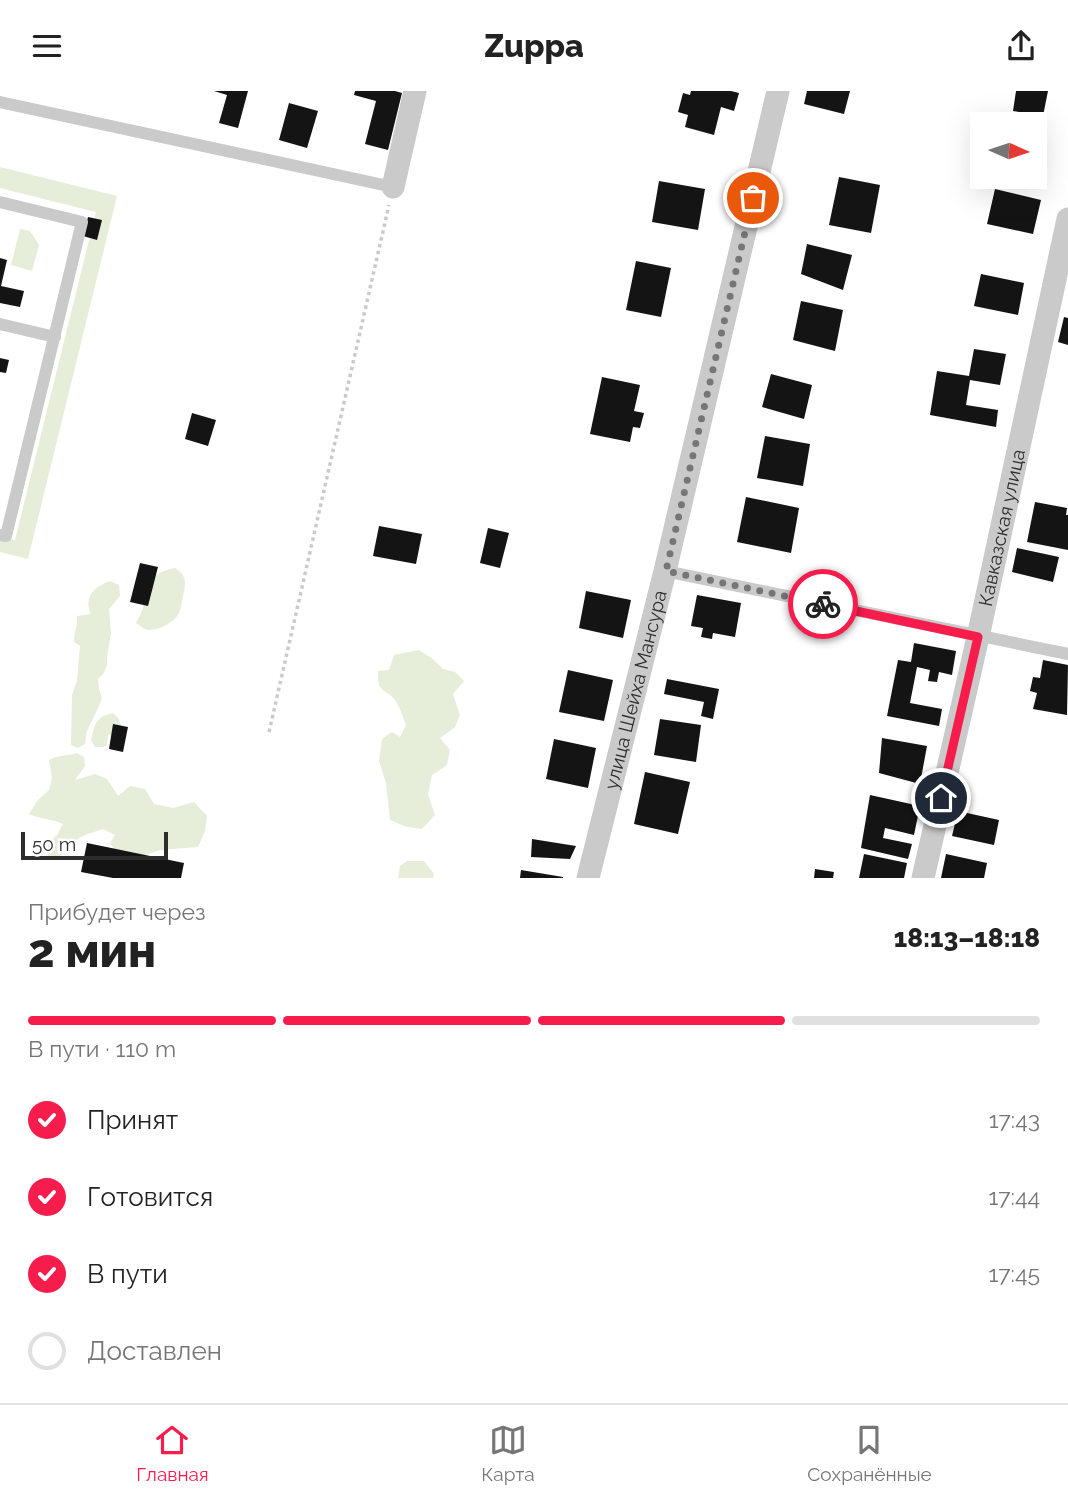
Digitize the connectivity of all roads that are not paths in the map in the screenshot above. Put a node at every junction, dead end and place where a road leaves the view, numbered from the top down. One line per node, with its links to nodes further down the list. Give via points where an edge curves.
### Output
1 (415, 91): 4 (street)
2 (778, 91): 10 (street, улица Шейха Мансура)
3 (0, 102): 4 (lane)
4 (393, 187)
5 (0, 202): 8 (lane, via 82,222)
6 (1068, 219): 11 (street, Кавказская улица)
7 (0, 324): 8 (lane)
8 (55, 337): 9 (lane, via 6,536)
9 (0, 535)
10 (666, 571): 11 (lane); 13 (street, улица Шейха Мансура)
11 (978, 637): 12 (lane); 14 (street, Кавказская улица)
12 (1068, 655)
13 (587, 878)
14 (923, 878)

